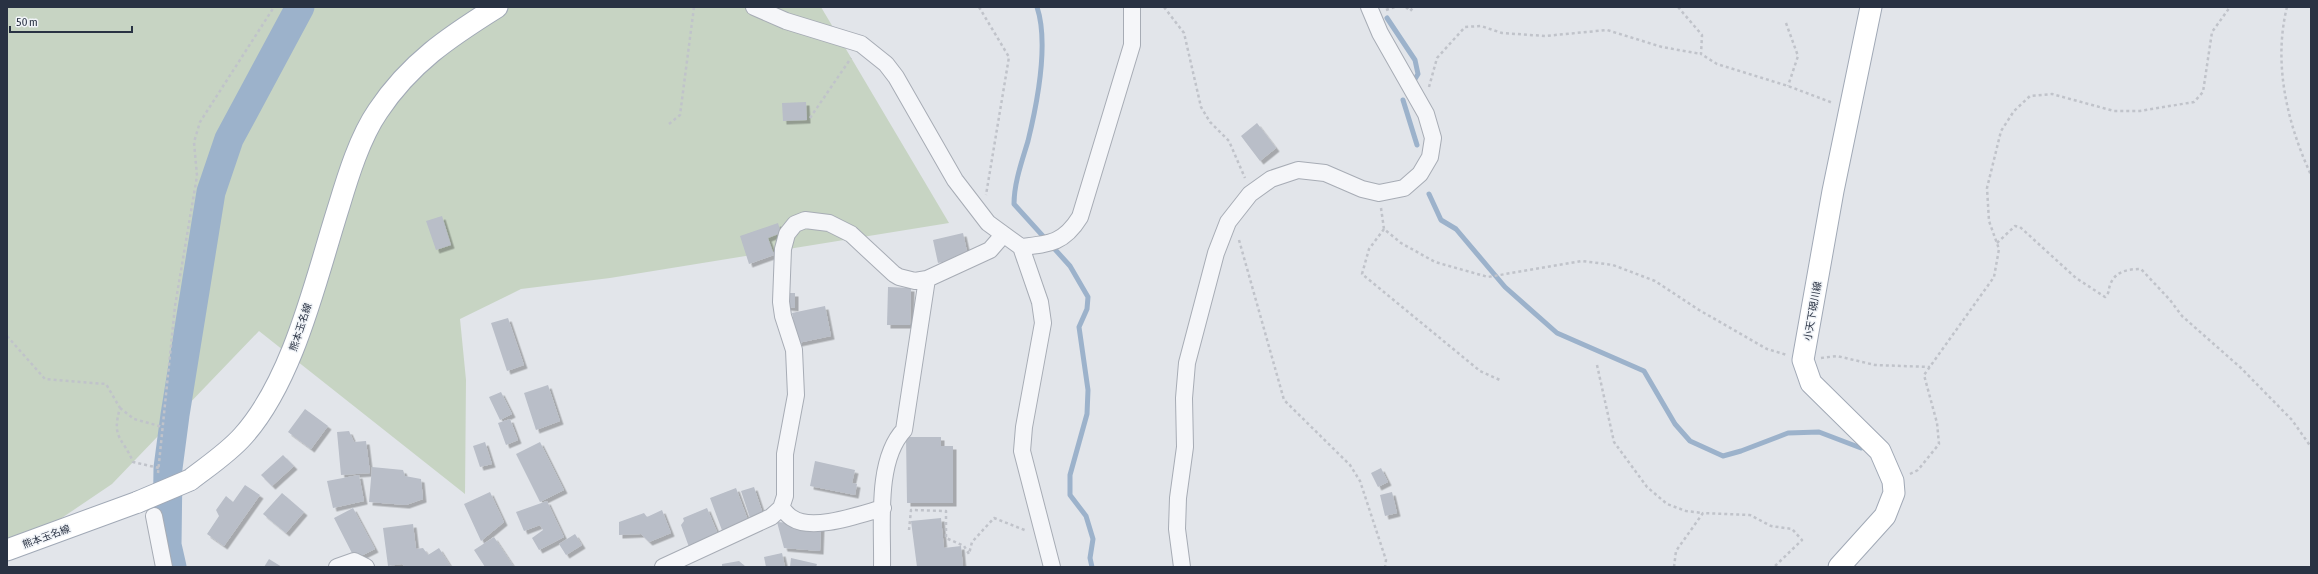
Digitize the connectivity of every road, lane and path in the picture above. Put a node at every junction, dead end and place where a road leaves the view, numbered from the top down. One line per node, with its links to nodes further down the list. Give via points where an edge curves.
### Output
1 (274, 7): 39 (path, via 200,122 194,142 197,176 175,306)
2 (497, 7): 50 (main road, 熊本玉名線, bridge, via 450,36 403,78 377,112 348,179 292,354 264,410 243,436 190,480)
3 (694, 7): 22 (path, via 680,115)
4 (754, 7): 16 (street, via 786,21)
5 (979, 7): 27 (path, via 1009,58 984,203)
6 (1132, 7): 31 (street, via 1132,45 1080,217 1072,231 1048,243)
7 (1164, 7): 25 (path, via 1184,33 1201,107 1210,122 1229,141)
8 (1369, 7): 19 (street, via 1380,33)
9 (1406, 7): 10 (path, via 1410,11)
10 (1414, 7)
11 (1678, 7): 17 (path, via 1702,35)
12 (1871, 7): 20 (main road, 小天下硯川線)
13 (2230, 7): 30 (path, via 2212,32 2203,92 2194,102 2140,111 2114,111 2052,94 2030,96 2014,111 2001,131 1987,188 1989,221)
14 (2287, 7): 23 (path, via 2281,72 2297,145)
15 (1786, 22): 18 (path, via 1798,56)
16 (861, 44): 21 (path); 27 (street, via 886,64 896,77 955,180)
17 (1701, 54): 18 (path, via 1717,64); 19 (path, via 1662,47 1607,30 1545,36 1502,33 1480,26 1465,26 1437,58)
18 (1788, 86): 20 (path)
19 (1423, 109): 24 (street, via 1433,138 1430,157 1420,174 1404,188)
20 (1850, 110): 34 (main road, 小天下硯川線)
21 (810, 118)
22 (669, 124)
23 (2311, 174)
24 (1379, 193): 25 (street, via 1362,189 1325,173 1298,170 1271,179); 28 (path)
25 (1250, 194): 26 (street)
26 (1228, 222): 57 (street, via 1216,253 1187,364 1184,398 1185,447 1178,498 1177,529); 58 (path, via 1236,229 1284,400 1350,465 1360,481 1386,560)
27 (988, 223): 29 (street)
28 (1384, 229): 34 (path, via 1401,243 1435,262 1488,277 1582,261 1613,265 1655,281 1699,310 1768,349); 37 (path, via 1369,249 1362,274 1480,371)
29 (1003, 235): 31 (street); 32 (street, via 990,250)
30 (1997, 243): 36 (path, via 1999,249 1994,277); 40 (path, via 2015,226 2020,228 2076,278 2106,296 2110,292 2110,285 2121,272 2127,268 2141,269 2182,316 2241,368 2302,432)
31 (1021, 247): 49 (street, via 1040,302 1043,323 1022,451)
32 (927, 279): 44 (street, via 915,281 899,278 851,234 829,223 805,220 795,224 787,234 783,249 781,302 794,350 796,395 785,454 785,496); 45 (street, via 904,430 895,440 886,464)
33 (7, 336): 38 (path, via 45,379 106,384)
34 (1803, 360): 36 (path, via 1837,356 1875,365); 43 (main road, 小天下硯川線, via 1811,383 1880,451)
35 (1597, 365): 46 (path, via 1614,442 1626,459 1647,487 1667,504 1686,511)
36 (1930, 367): 43 (path, via 1924,375 1937,423 1938,444 1918,470)
37 (1500, 380)
38 (120, 408): 39 (path, via 134,419); 41 (path, via 115,423 120,442 133,462)
39 (163, 427): 41 (path)
40 (2311, 447)
41 (159, 468): 42 (path)
42 (158, 476)
43 (1893, 481): 61 (main road, 小天下硯川線, via 1894,493 1885,516)
44 (781, 508): 45 (street, via 793,519 813,523 836,522); 54 (street, via 771,517)
45 (883, 508): 55 (street)
46 (1703, 513): 59 (path, via 1676,551); 60 (path, via 1750,515 1771,526 1792,530 1802,540)
47 (154, 516): 51 (street)
48 (909, 530): 49 (path, via 911,510 946,511 946,538 964,546 969,554 972,542 994,518 1034,534)
49 (1043, 532): 56 (street)
50 (7, 550)
51 (164, 567)
52 (337, 567): 53 (street, via 354,561)
53 (366, 567)
54 (663, 567)
55 (882, 567)
56 (1052, 567)
57 (1182, 567)
58 (1385, 567)
59 (1674, 567)
60 (1774, 567)
61 (1839, 567)

